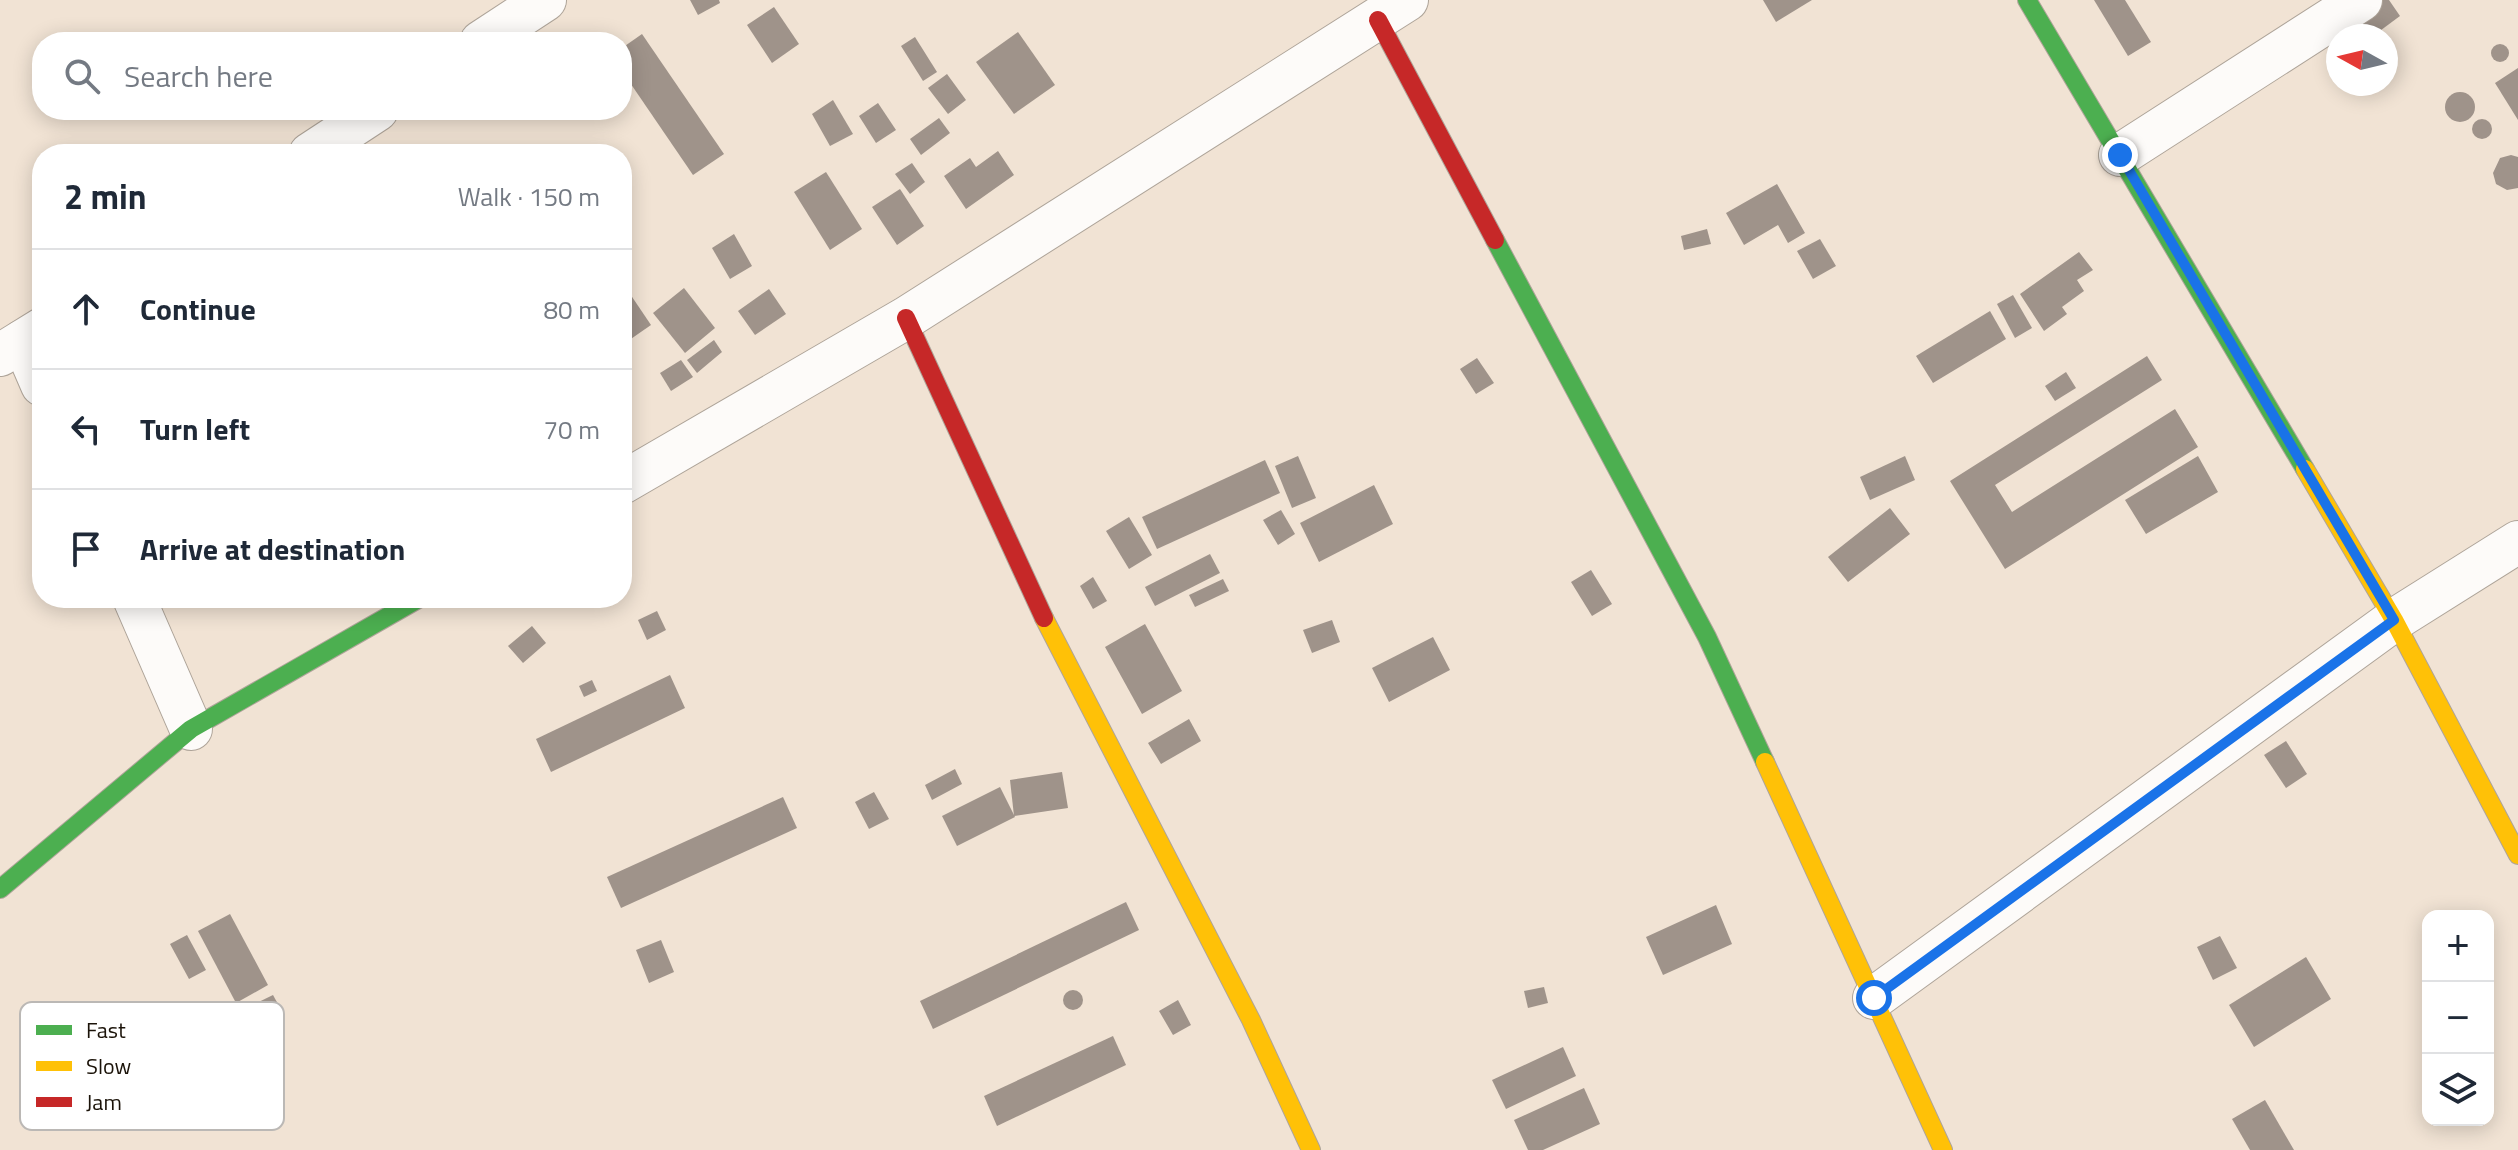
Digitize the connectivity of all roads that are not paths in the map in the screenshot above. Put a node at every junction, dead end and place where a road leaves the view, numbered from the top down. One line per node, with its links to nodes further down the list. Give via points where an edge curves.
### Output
1 (545, 0): 5 (street)
2 (2027, 0): 8 (street)
3 (2361, 0): 8 (street)
4 (1393, 10): 9 (street); 20 (street, via 1707,637)
5 (496, 32)
6 (362, 120): 7 (street)
7 (325, 144)
8 (2120, 155): 16 (street)
9 (906, 318): 12 (street); 21 (street, via 1034,598 1251,1020)
10 (22, 342): 11 (street)
11 (32, 364)
12 (632, 477)
13 (2518, 542): 16 (street)
14 (138, 608): 17 (street)
15 (403, 608): 17 (street)
16 (2394, 620): 18 (street); 20 (street)
17 (191, 729): 19 (street)
18 (2518, 855)
19 (0, 889)
20 (1874, 998): 22 (street)
21 (1311, 1150)
22 (1943, 1150)

